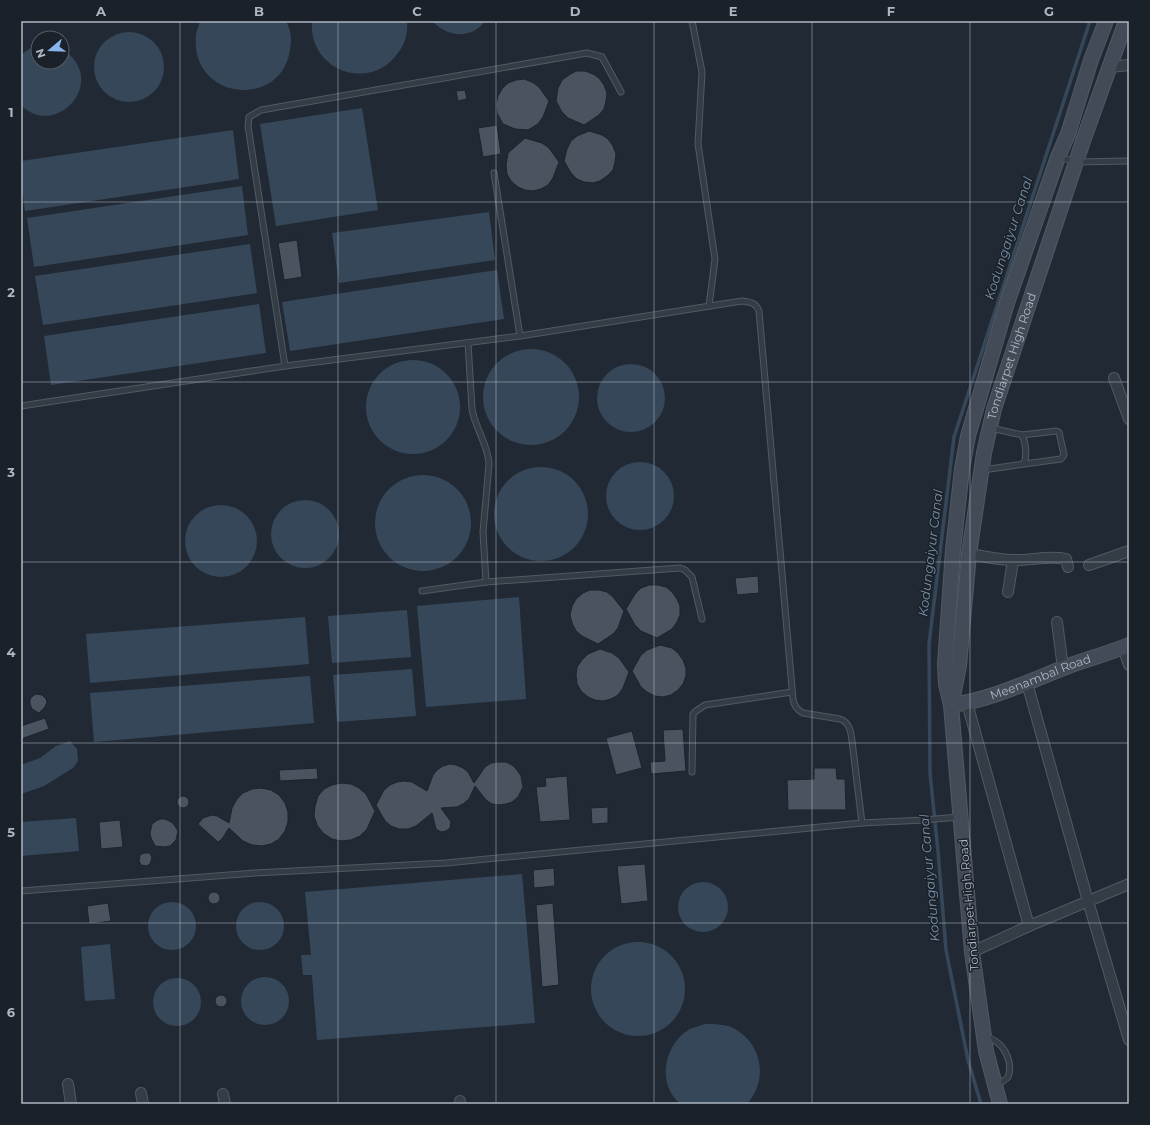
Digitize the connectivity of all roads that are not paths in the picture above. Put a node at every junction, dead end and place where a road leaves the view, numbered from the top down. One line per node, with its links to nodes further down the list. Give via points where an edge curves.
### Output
1 (692, 21): 11 (lane, via 702,72 698,144 715,259)
2 (1106, 21): 7 (main road, Tondiarpet High Road)
3 (1126, 21): 5 (main road, Tondiarpet High Road)
4 (1129, 65): 5 (street)
5 (1110, 67): 9 (main road, Tondiarpet High Road)
6 (621, 92): 14 (lane, via 602,58 587,53 261,110 249,117 248,126)
7 (1058, 157): 9 (lane); 38 (main road, Tondiarpet High Road, via 1007,303 968,436 953,550 945,664)
8 (1129, 161): 9 (lane)
9 (1076, 162): 18 (main road, Tondiarpet High Road)
10 (494, 173): 12 (lane)
11 (709, 306): 12 (lane); 36 (lane, via 742,301 756,305 759,311)
12 (520, 336): 13 (lane)
13 (468, 343): 14 (lane); 27 (lane, via 473,418 489,457 483,532)
14 (285, 366): 16 (lane)
15 (1114, 378): 17 (street)
16 (21, 406)
17 (1129, 419)
18 (990, 428): 19 (lane); 21 (main road, Tondiarpet High Road)
19 (1022, 436): 20 (lane, via 1026,459); 20 (lane, via 1059,432 1064,455 1061,459)
20 (1024, 464): 21 (lane)
21 (982, 471): 23 (main road, Tondiarpet High Road)
22 (1129, 551): 25 (street)
23 (969, 554): 24 (street); 38 (main road, Tondiarpet High Road, via 959,666)
24 (1013, 560): 26 (street, via 1061,558 1066,559); 29 (street)
25 (1089, 565)
26 (1068, 567)
27 (486, 582): 28 (lane); 30 (lane, via 680,568 692,577)
28 (422, 591)
29 (1008, 592)
30 (702, 619)
31 (1057, 622): 34 (street)
32 (1126, 646): 33 (street); 34 (main road, Meenambal Road)
33 (1129, 665)
34 (1063, 668): 35 (main road, Meenambal Road)
35 (1027, 683): 37 (main road, Meenambal Road); 44 (street)
36 (792, 692): 39 (lane, via 705,705 696,711 693,714); 41 (lane, via 799,711 845,720 848,725 851,731)
37 (967, 703): 38 (main road, Meenambal Road); 45 (street)
38 (951, 705): 40 (main road, Tondiarpet High Road)
39 (692, 772)
40 (961, 817): 41 (lane); 46 (main road, Tondiarpet High Road)
41 (862, 823): 43 (lane, via 446,863 255,873)
42 (1129, 884): 44 (street)
43 (21, 892)
44 (1088, 901): 45 (street); 48 (street)
45 (1029, 926): 46 (street)
46 (972, 952): 47 (main road, Tondiarpet High Road)
47 (984, 1036): 50 (main road, Tondiarpet High Road); 50 (lane, via 996,1041 1006,1051 1010,1069 1007,1078)
48 (1129, 1040)
49 (68, 1084): 53 (street)
50 (995, 1086): 56 (main road, Tondiarpet High Road)
51 (141, 1094): 54 (street)
52 (223, 1094): 55 (street)
53 (71, 1104)
54 (143, 1104)
55 (225, 1104)
56 (1000, 1104)

